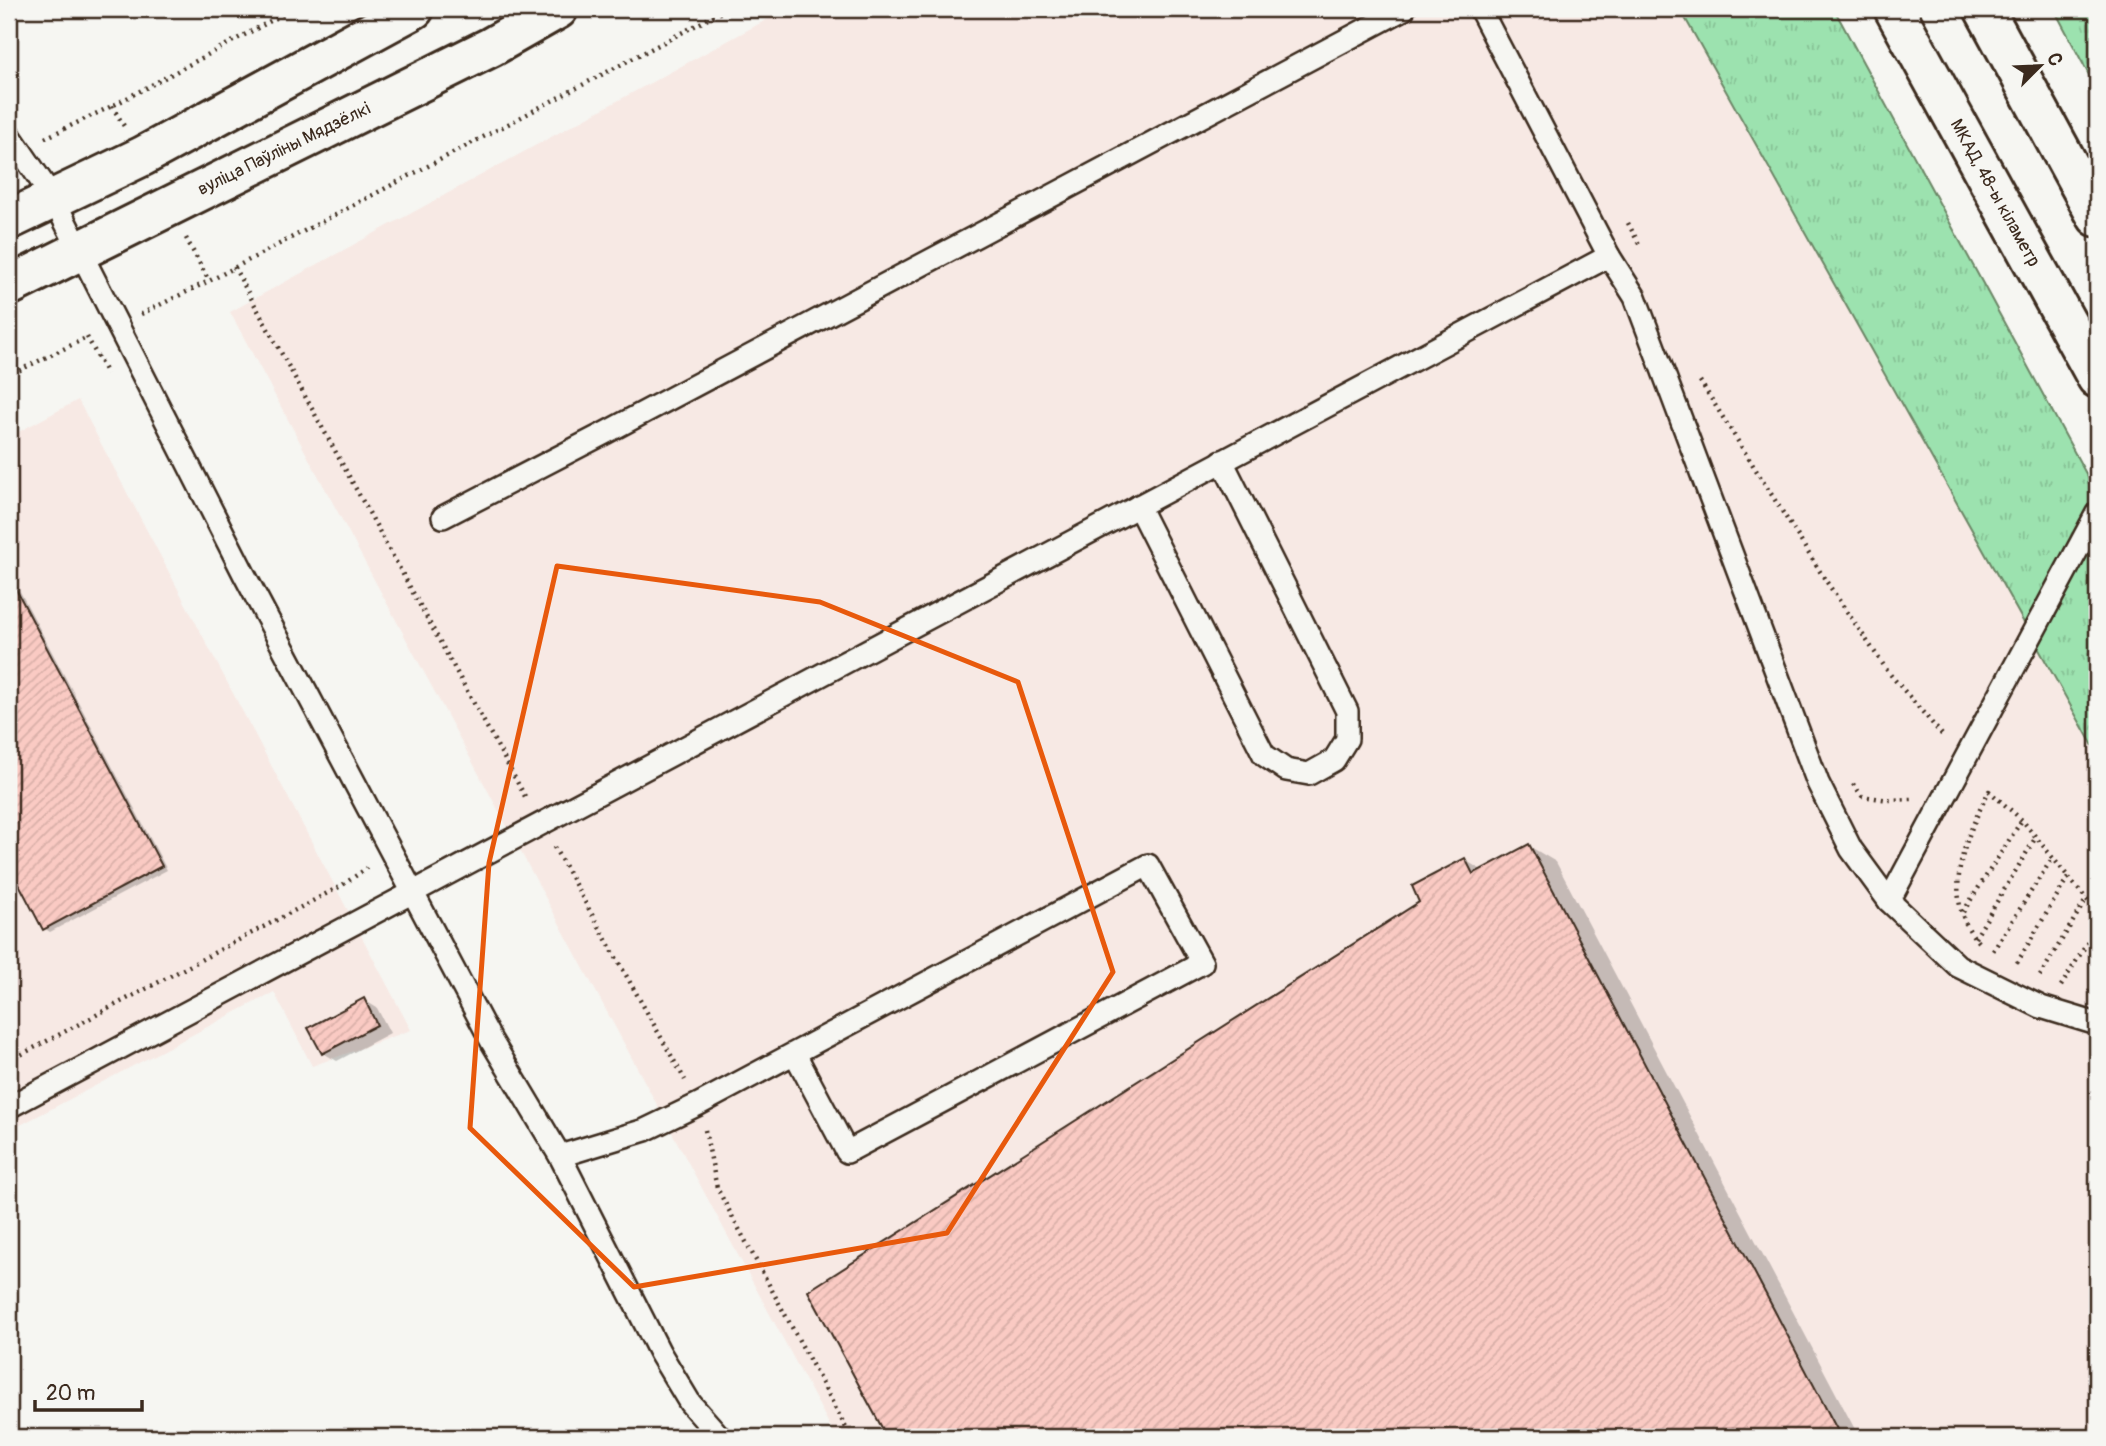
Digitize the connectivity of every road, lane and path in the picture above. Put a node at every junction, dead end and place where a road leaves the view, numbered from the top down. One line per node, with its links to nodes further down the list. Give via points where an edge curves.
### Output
1 (293, 9): 9 (path, via 112,106)
2 (414, 9): 10 (main road, via 143,156)
3 (558, 9): 13 (main road, вуліца Паўліны Мядзёлкі, via 491,47)
4 (727, 9): 16 (path)
5 (1404, 9): 23 (lane)
6 (1480, 9): 14 (lane)
7 (1894, 9): 18 (main road, МКАД, 48-ы кіламетр)
8 (1984, 9): 11 (main road)
9 (13, 142): 10 (lane)
10 (53, 198): 12 (main road); 13 (lane)
11 (2097, 217)
12 (9, 220)
13 (79, 250): 15 (main road, вуліца Паўліны Мядзёлкі); 16 (lane)
14 (1609, 256): 20 (lane); 34 (lane, via 1634,298 1818,783 1851,849)
15 (9, 286)
16 (116, 326): 17 (path, via 16,372); 32 (lane)
17 (9, 356)
18 (2097, 378)
19 (1698, 388): 24 (path, via 1694,375 1873,650)
20 (1222, 461): 21 (lane); 21 (lane, via 1347,711 1347,739 1334,760 1309,774 1286,770 1264,755)
21 (1138, 506): 32 (lane)
22 (2097, 513): 34 (lane)
23 (443, 517)
24 (1947, 739)
25 (1846, 774): 26 (path, via 1862,796)
26 (1918, 799)
27 (2022, 820): 28 (path); 35 (path); 35 (path, via 1989,791 1961,862 1956,889)
28 (2036, 837): 29 (path); 38 (path)
29 (2053, 857): 31 (path); 38 (path, via 1990,956)
30 (370, 865): 48 (path, via 341,886)
31 (2068, 877): 33 (path); 39 (path)
32 (414, 891): 49 (lane); 50 (lane, via 492,1042)
33 (2087, 898): 36 (path); 41 (path, via 2037,981)
34 (1889, 901): 46 (lane, via 1958,966 2041,1007)
35 (1962, 912): 38 (path)
36 (2097, 912)
37 (2097, 927): 41 (path)
38 (1975, 938)
39 (2013, 971)
40 (2097, 978): 44 (path)
41 (2061, 987): 42 (path)
42 (2070, 989)
43 (2079, 992): 44 (path)
44 (2088, 995): 45 (path)
45 (2097, 997)
46 (2097, 1024)
47 (794, 1054): 47 (lane, via 1148,865 1202,963 848,1152); 50 (lane, via 645,1130)
48 (9, 1061)
49 (9, 1107)
50 (560, 1156): 51 (lane, via 660,1353 690,1404)
51 (720, 1437)

